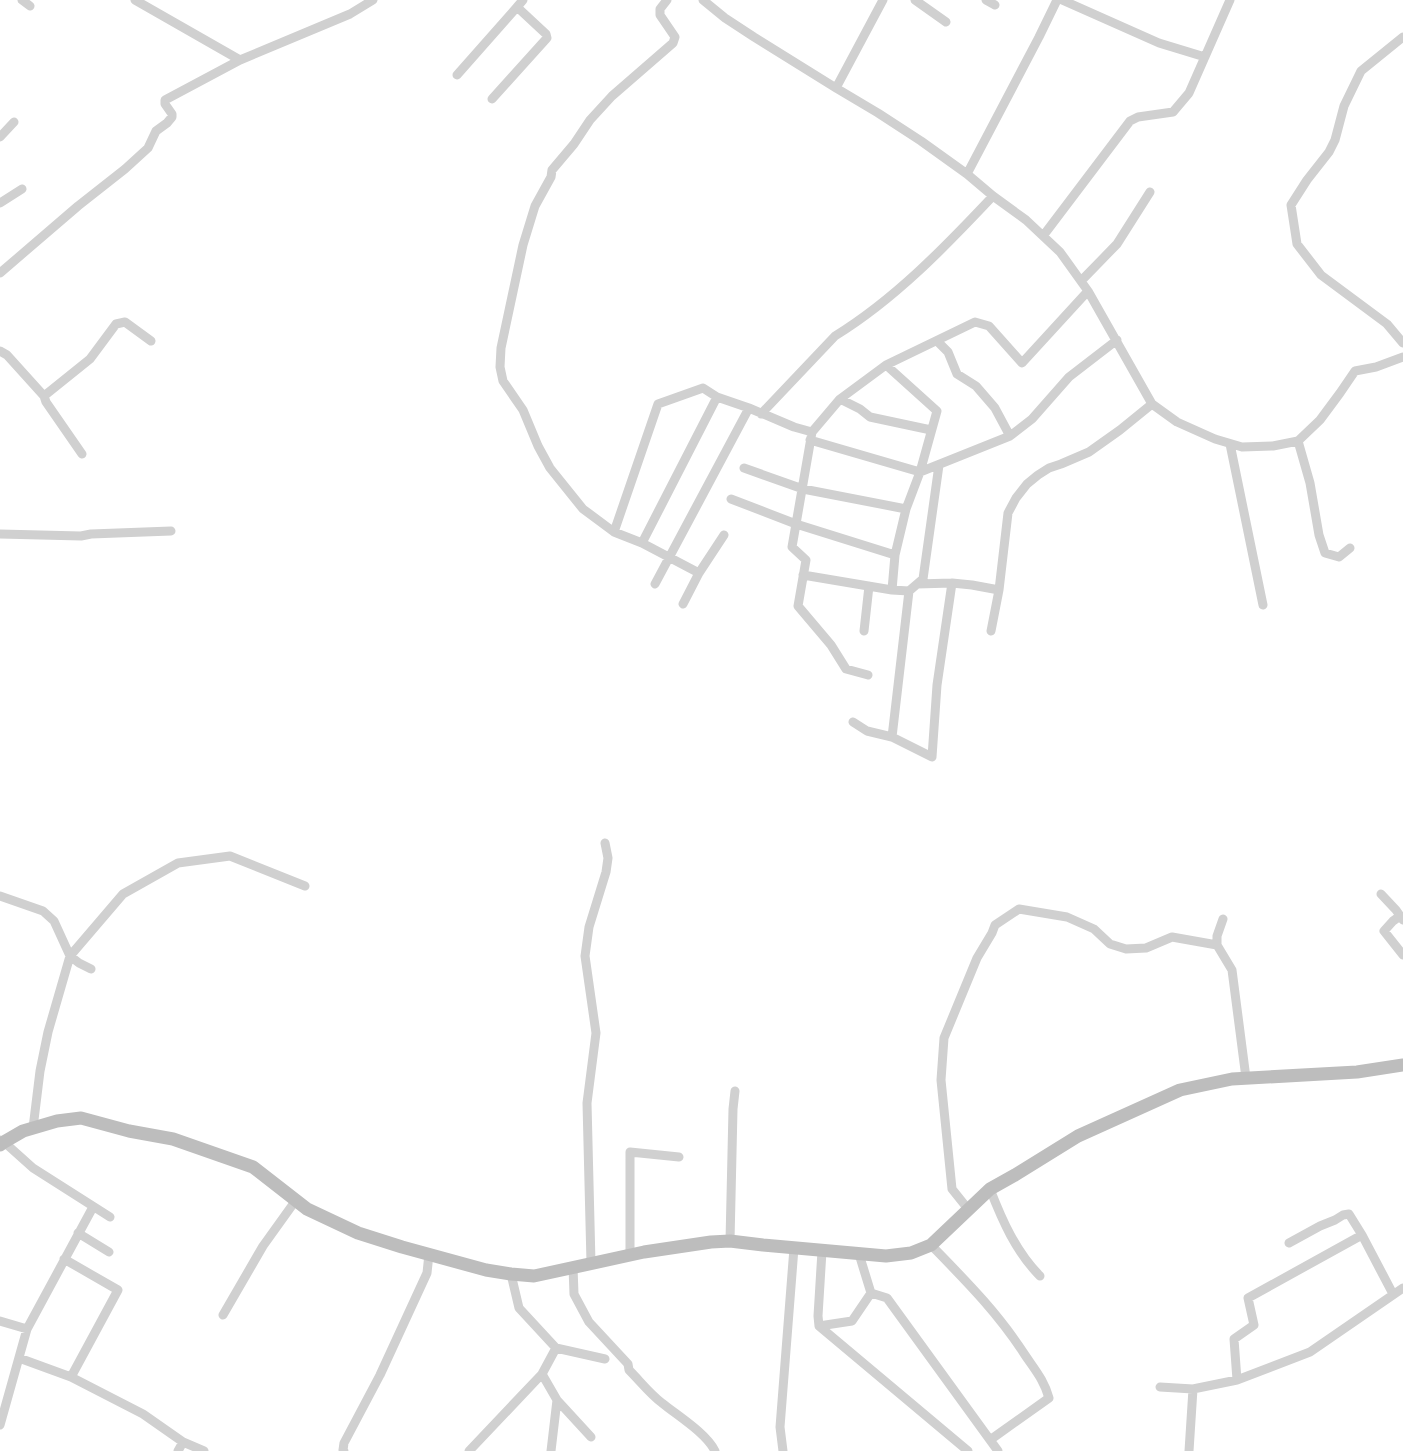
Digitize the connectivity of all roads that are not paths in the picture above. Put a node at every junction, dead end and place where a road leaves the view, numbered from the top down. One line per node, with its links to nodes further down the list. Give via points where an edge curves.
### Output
1 (22, 0): 14 (street)
2 (135, 0): 18 (street)
3 (373, 0): 18 (street, via 350,14)
4 (667, 0): 60 (street, via 660,9 660,15 675,37 673,43 612,96 590,120 552,170 551,177 535,206 523,245 500,367 504,381 522,410 550,468 582,509)
5 (703, 0): 20 (street, via 748,34)
6 (883, 0): 20 (street)
7 (915, 0): 15 (street)
8 (986, 0): 13 (street)
9 (1057, 0): 24 (street)
10 (1062, 0): 17 (street, via 1159,43)
11 (1230, 0): 17 (street)
12 (520, 3): 19 (street); 21 (street, via 547,38)
13 (995, 5)
14 (30, 6)
15 (946, 22)
16 (1403, 37): 36 (street, via 1361,71 1344,106 1329,152 1291,205 1298,244 1321,275 1387,324)
17 (1205, 57): 29 (street, via 1189,93 1173,112 1138,117 1130,121)
18 (240, 60): 30 (street, via 165,100 172,117 156,131 148,148)
19 (457, 75)
20 (836, 88): 24 (street, via 878,113)
21 (492, 98)
22 (14, 122): 23 (street)
23 (0, 137)
24 (967, 174): 27 (street)
25 (22, 189): 28 (street)
26 (1150, 192): 31 (street, via 1117,244)
27 (993, 196): 29 (street); 45 (street, via 937,255 879,304 835,336)
28 (0, 203)
29 (1043, 236): 31 (street, via 1060,252)
30 (0, 273)
31 (1081, 281): 32 (street)
32 (1088, 290): 33 (street); 35 (street, via 1022,363 989,326 975,322)
33 (1117, 340): 43 (street); 48 (street, via 1068,377 1032,419)
34 (151, 341): 40 (street, via 125,322 116,324 90,359)
35 (937, 341): 39 (street); 48 (street, via 948,352 957,374 976,386 995,408)
36 (1403, 343)
37 (0, 351): 40 (street, via 7,355)
38 (1403, 357): 49 (street, via 1376,367 1355,371 1320,420)
39 (886, 365): 42 (street); 46 (street, via 937,411)
40 (44, 396): 51 (street)
41 (716, 397): 44 (street); 60 (street, via 703,388 658,404); 63 (street)
42 (840, 399): 46 (street, via 870,417); 47 (street)
43 (1152, 404): 50 (street, via 1177,422); 74 (street, via 1089,452 1049,468 1023,489 1008,514)
44 (749, 408): 45 (street); 66 (street)
45 (761, 414): 47 (street)
46 (932, 430): 54 (street)
47 (811, 436): 54 (street); 55 (street)
48 (1010, 436): 52 (street)
49 (1298, 441): 50 (street, via 1273,446 1242,447); 64 (street, via 1325,553 1339,557)
50 (1230, 444): 77 (street)
51 (82, 454)
52 (939, 465): 54 (street); 71 (street, via 923,579)
53 (744, 468): 55 (street)
54 (920, 472): 57 (street)
55 (803, 490): 57 (street); 58 (street)
56 (731, 499): 58 (street)
57 (906, 509): 65 (street)
58 (796, 524): 65 (street); 68 (street, via 792,547 806,560)
59 (171, 531): 61 (street, via 81,536)
60 (614, 532): 63 (street)
61 (0, 534)
62 (724, 535): 67 (street)
63 (642, 543): 66 (street)
64 (1350, 548)
65 (895, 555): 73 (street)
66 (669, 557): 67 (street); 70 (street)
67 (699, 573): 76 (street)
68 (803, 575): 72 (street); 80 (street, via 798,606 831,645 846,669)
69 (952, 582): 71 (street); 74 (street); 82 (street, via 937,685 932,757)
70 (655, 584)
71 (917, 584): 75 (street)
72 (869, 586): 73 (street); 78 (street)
73 (892, 590): 75 (street)
74 (998, 590): 79 (street)
75 (909, 591): 82 (street)
76 (683, 604)
77 (1263, 605)
78 (864, 631)
79 (991, 631)
80 (868, 675)
81 (853, 722): 82 (street, via 866,731)
82 (892, 738)
83 (605, 843): 116 (street, via 608,858 606,872 589,927 586,956 596,1033 587,1103)
84 (305, 886): 91 (street, via 230,856 178,863 123,894)
85 (1380, 894): 87 (street)
86 (0, 896): 91 (street, via 43,911 54,921)
87 (1401, 918): 90 (street, via 1393,921 1384,931)
88 (1223, 919): 89 (street, via 1217,936)
89 (1217, 945): 94 (street, via 1232,970); 102 (street, via 1172,937 1146,948 1126,949 1110,944 1094,930 1067,917 1019,909 995,925 976,958 944,1038 941,1080 952,1189)
90 (1403, 955)
91 (70, 956): 92 (street); 96 (street, via 48,1032)
92 (91, 969)
93 (1403, 1065): 94 (main road, via 1357,1072)
94 (1246, 1078): 99 (main road, via 1232,1078 1180,1090 1078,1136)
95 (735, 1091): 106 (street)
96 (33, 1128): 97 (main road); 100 (main road, via 80,1118 173,1139 253,1167)
97 (1, 1143): 101 (street, via 33,1168)
98 (679, 1157): 114 (street, via 630,1152)
99 (990, 1189): 102 (main road); 119 (street, via 1003,1222 1028,1264)
100 (296, 1200): 112 (main road, via 307,1209 358,1233); 123 (street, via 263,1246)
101 (93, 1207): 103 (street); 104 (street)
102 (968, 1209): 108 (main road)
103 (110, 1217)
104 (78, 1234): 111 (street); 115 (street)
105 (1362, 1235): 107 (street, via 1349,1214 1342,1215); 122 (street); 132 (street, via 1248,1298 1254,1326 1234,1339)
106 (730, 1241): 109 (main road); 114 (main road)
107 (1289, 1243)
108 (932, 1245): 113 (main road, via 910,1253 886,1256); 138 (street, via 981,1296 1016,1340 1045,1384 1048,1398)
109 (794, 1248): 110 (main road); 146 (street, via 780,1427)
110 (822, 1251): 113 (main road); 125 (street, via 818,1316)
111 (109, 1252)
112 (429, 1254): 118 (main road, via 486,1270); 142 (street, via 427,1274 380,1375 344,1443)
113 (859, 1254): 121 (street)
114 (630, 1255): 116 (main road)
115 (64, 1260): 126 (street); 131 (street, via 118,1290)
116 (591, 1263): 117 (main road)
117 (572, 1267): 118 (main road, via 534,1276); 145 (street, via 574,1294 589,1322 661,1403 697,1431)
118 (511, 1274): 127 (street, via 519,1308)
119 (1040, 1276)
120 (1403, 1288): 122 (street)
121 (871, 1293): 125 (street, via 852,1321); 138 (street, via 887,1298)
122 (1393, 1294): 132 (street, via 1310,1352)
123 (223, 1315)
124 (0, 1321): 126 (street)
125 (820, 1326): 147 (street)
126 (27, 1329): 128 (street)
127 (556, 1348): 129 (street); 130 (street)
128 (19, 1358): 131 (street); 136 (street)
129 (604, 1359)
130 (542, 1374): 135 (street); 143 (street)
131 (71, 1377): 139 (street, via 143,1414)
132 (1237, 1380): 134 (street)
133 (1160, 1387): 134 (street)
134 (1193, 1390): 149 (street)
135 (557, 1400): 137 (street); 144 (street)
136 (0, 1425)
137 (591, 1437)
138 (990, 1440): 148 (street)
139 (184, 1442): 140 (street); 141 (street)
140 (178, 1451)
141 (204, 1451)
142 (343, 1451)
143 (469, 1451)
144 (551, 1451)
145 (715, 1451)
146 (783, 1451)
147 (968, 1451)
148 (998, 1451)
149 (1189, 1451)

